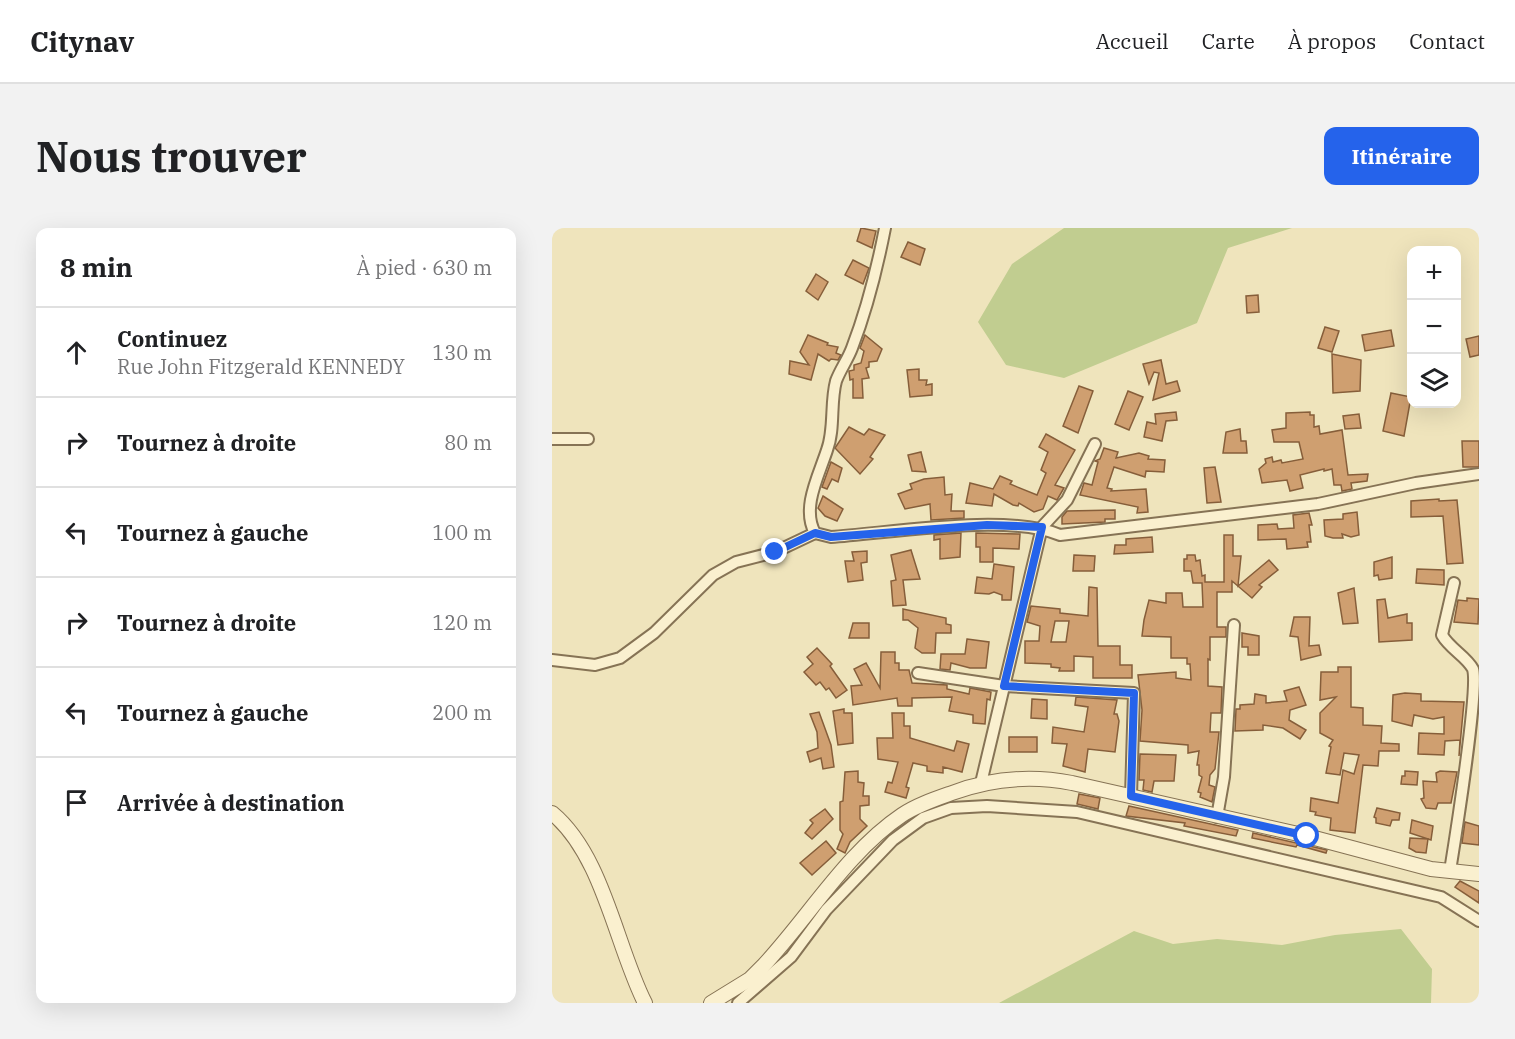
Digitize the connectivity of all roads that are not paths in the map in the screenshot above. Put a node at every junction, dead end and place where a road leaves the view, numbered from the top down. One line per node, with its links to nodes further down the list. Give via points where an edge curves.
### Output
1 (885, 228): 7 (street, via 875,278 852,348 836,382 828,449 819,466 811,504 809,523)
2 (552, 439): 3 (street)
3 (588, 439)
4 (1095, 444): 6 (street, via 1067,500)
5 (1479, 474): 6 (street, via 1277,509 1060,535)
6 (1042, 527): 7 (street, via 987,525 831,537); 12 (street)
7 (815, 533): 10 (street, via 775,552 736,562 713,575 654,633 620,658 595,665)
8 (1454, 583): 13 (street, via 1442,635 1473,668)
9 (1234, 625): 17 (street, via 1224,777)
10 (552, 660)
11 (918, 673): 12 (street)
12 (1004, 686): 14 (street); 15 (street, via 1134,693)
13 (1478, 689): 18 (street, via 1467,785)
14 (981, 783): 15 (street, via 1018,777 1051,779); 22 (street, via 917,806 886,826 750,979)
15 (1131, 796): 17 (street)
16 (552, 813): 21 (street, via 567,829 590,867)
17 (1217, 818): 18 (street)
18 (1450, 871): 19 (street)
19 (1479, 874)
20 (1479, 921): 23 (street, via 1441,897 1123,821 1052,809 951,808 923,818 893,840 826,910 791,957)
21 (645, 1003)
22 (711, 1003)
23 (738, 1003)

